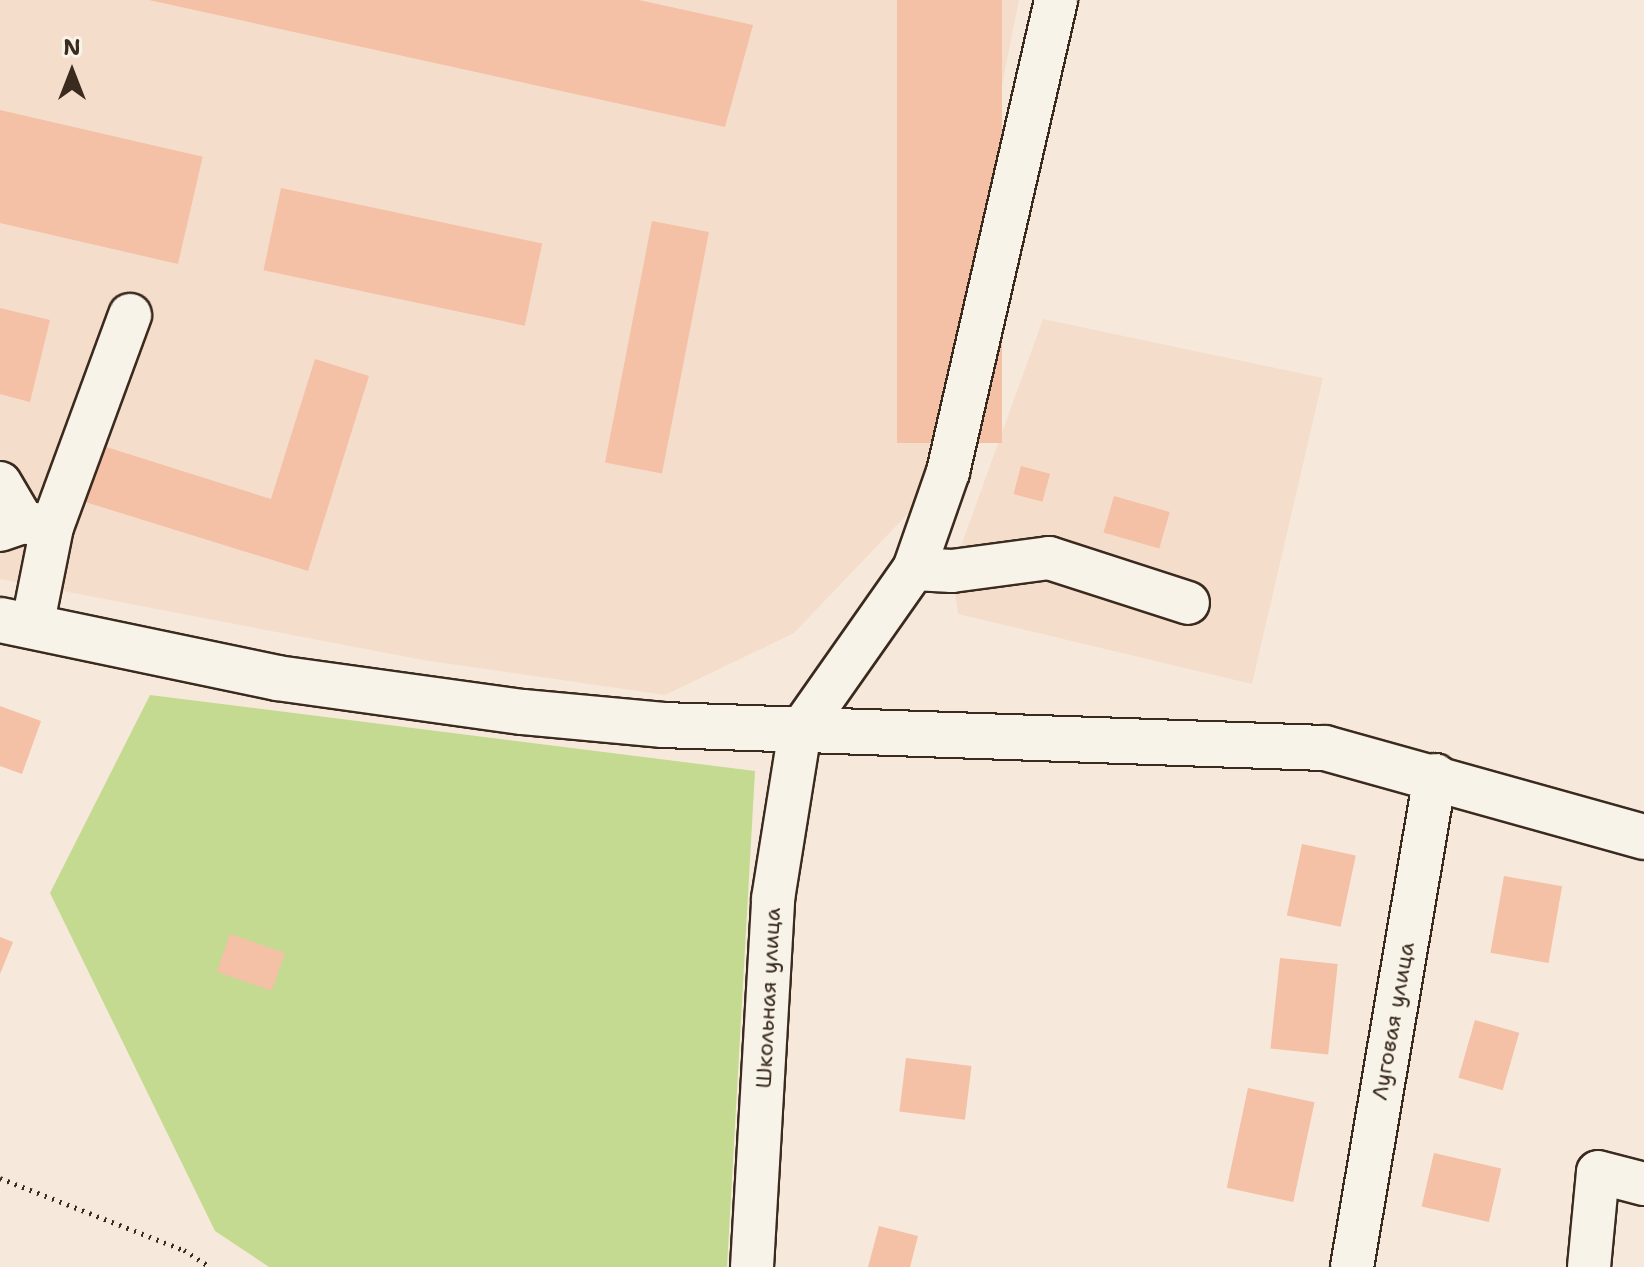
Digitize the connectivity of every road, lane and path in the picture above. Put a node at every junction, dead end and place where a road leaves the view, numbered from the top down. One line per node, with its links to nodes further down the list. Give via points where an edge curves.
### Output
1 (1056, 0): 5 (street, via 948,472)
2 (130, 315): 4 (street)
3 (0, 483): 4 (street)
4 (25, 526): 7 (street)
5 (914, 569): 6 (street, via 952,571 1049,558); 8 (street)
6 (1188, 603)
7 (16, 623): 8 (main road, via 292,681 523,712)
8 (800, 731): 9 (main road, via 1325,748); 14 (street, Школьная улица, via 773,899)
9 (1435, 775): 10 (main road); 15 (street, Луговая улица)
10 (1644, 837)
11 (0, 1178): 13 (path, via 184,1250)
12 (1644, 1184): 16 (street, via 1598,1172)
13 (210, 1267)
14 (752, 1267)
15 (1352, 1267)
16 (1589, 1267)

